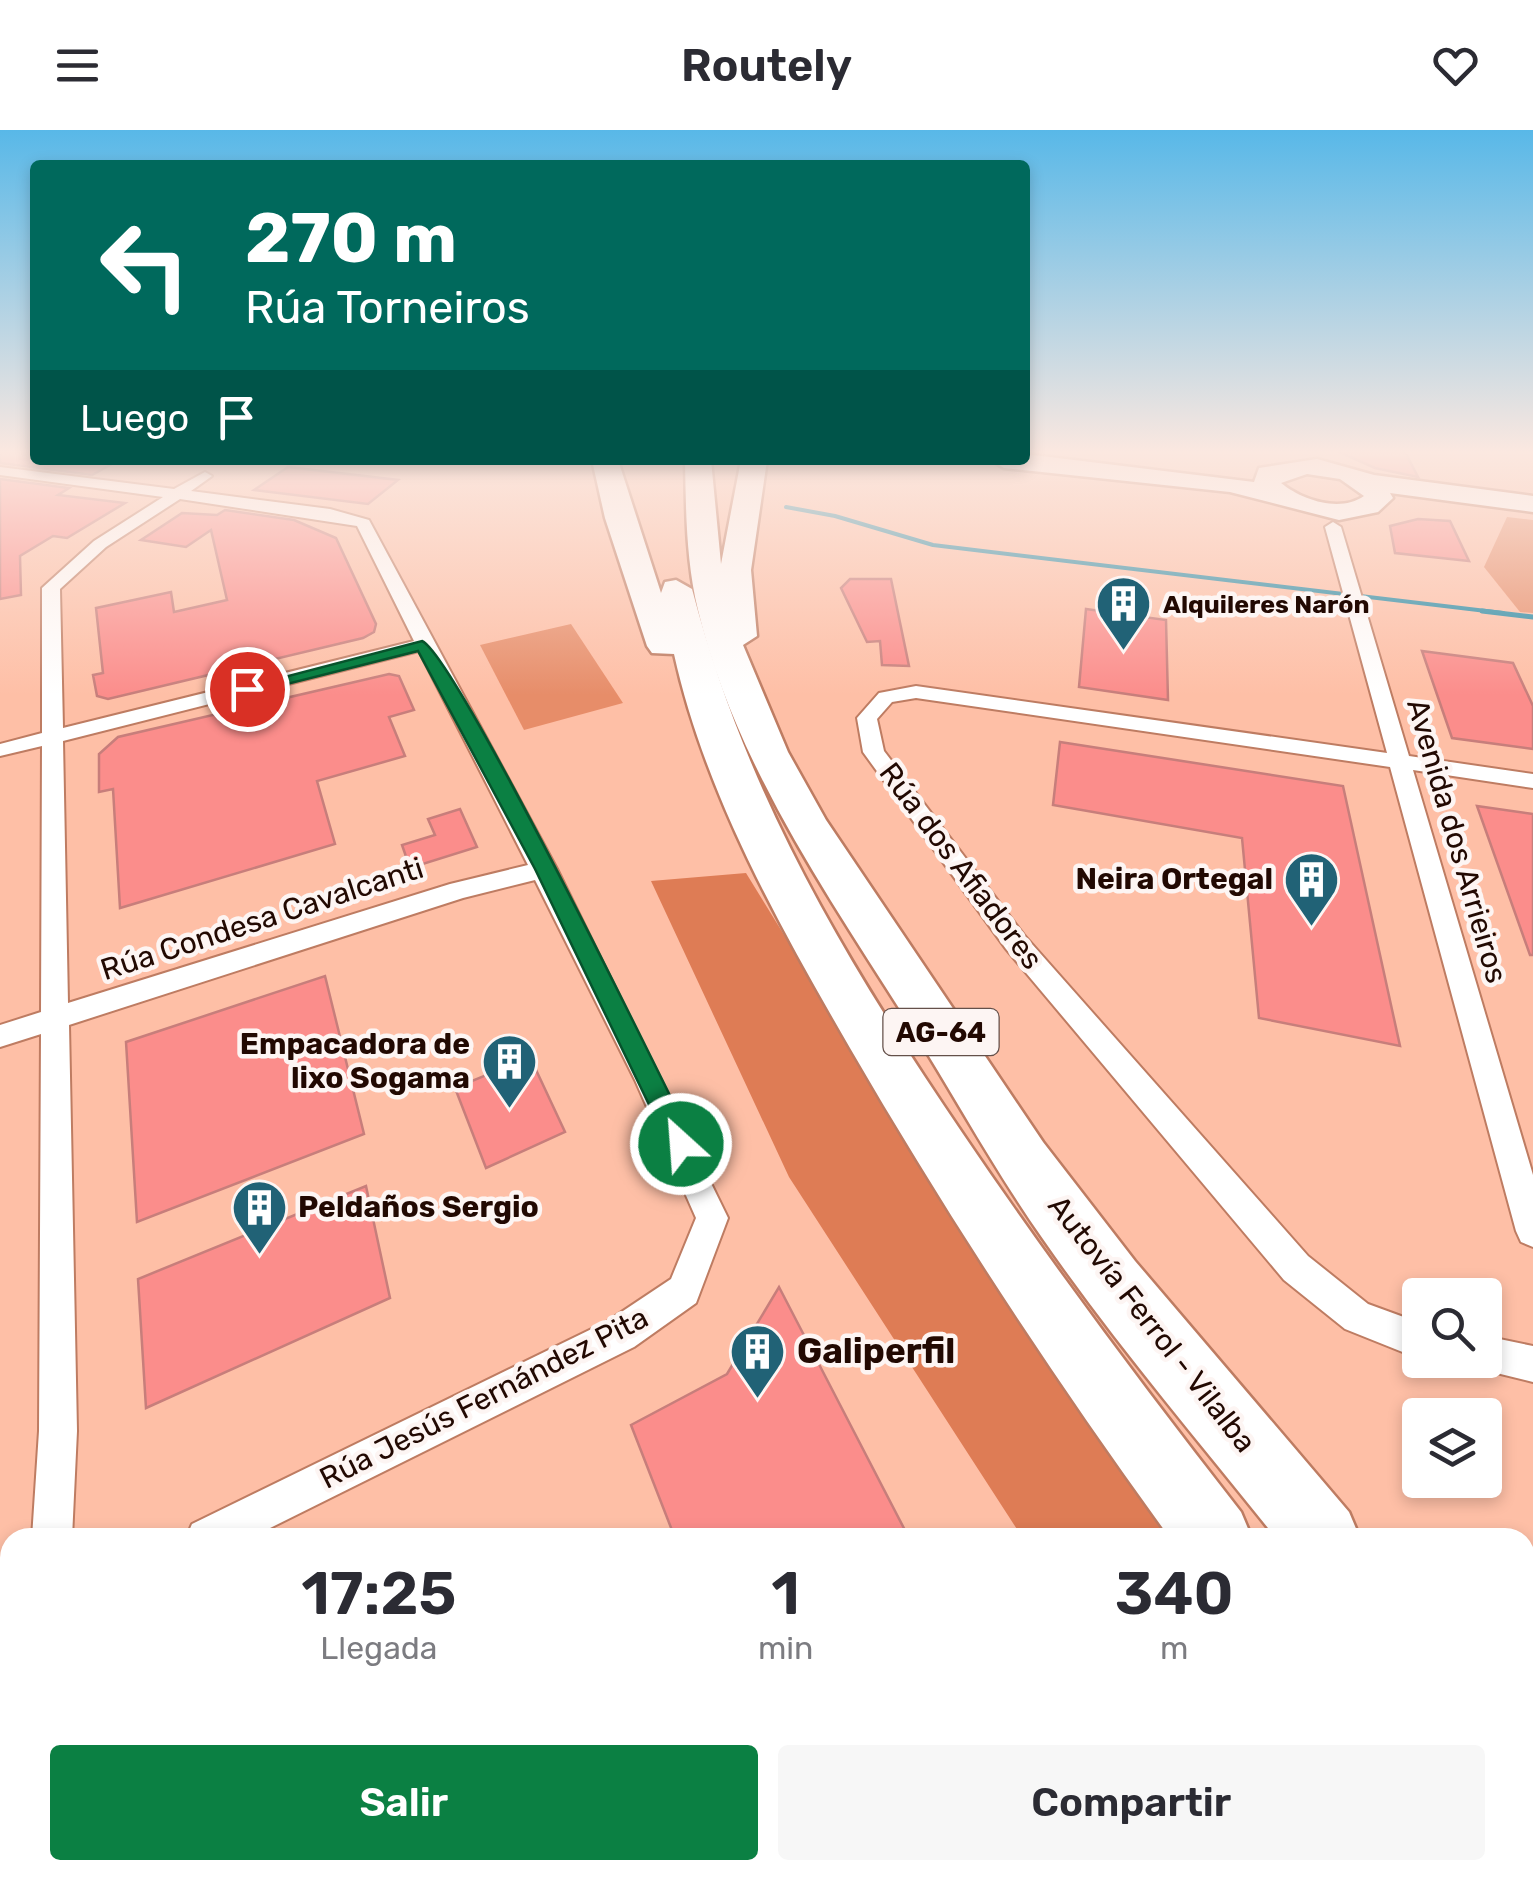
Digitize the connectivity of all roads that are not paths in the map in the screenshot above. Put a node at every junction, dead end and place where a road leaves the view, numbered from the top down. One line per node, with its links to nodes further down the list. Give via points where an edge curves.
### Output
1 (119, 532): 9 (street, via 51,588)
2 (368, 532): 8 (street, Rúa Jesús Fernández Pita)
3 (624, 532): 14 (highway, via 685,707)
4 (669, 532): 14 (highway, AG-64, via 689,655)
5 (698, 532): 10 (highway, Autovía Ferrol - Vilalba / AG-64, via 711,611)
6 (742, 532): 10 (highway, via 735,617)
7 (1362, 532): 12 (street, Avenida dos Arrieiros)
8 (422, 646): 9 (street); 15 (street, Rúa Jesús Fernández Pita)
9 (54, 736): 11 (street); 16 (street)
10 (770, 748): 25 (highway, Autovía Ferrol - Vilalba / AG-64, via 832,868 1082,1243)
11 (0, 750)
12 (1401, 762): 13 (street); 18 (street, Avenida dos Arrieiros); 19 (street, Rúa dos Afiadores, via 916,692 886,697 867,718 874,752 1015,942 1261,1228 1296,1268 1357,1317)
13 (1533, 781)
14 (758, 840): 24 (highway, AG-64, via 824,966 989,1224)
15 (545, 869): 16 (street, Rúa Condesa Cavalcanti, via 458,890); 23 (street, Rúa Jesús Fernández Pita, via 712,1218 684,1291 621,1334)
16 (54, 1019): 17 (street, Rúa Condesa Cavalcanti); 22 (street, via 58,1431)
17 (0, 1036)
18 (1533, 1231)
19 (1402, 1334)
20 (1502, 1358): 21 (street)
21 (1533, 1364)
22 (53, 1528)
23 (226, 1528)
24 (1207, 1528)
25 (1315, 1528)

